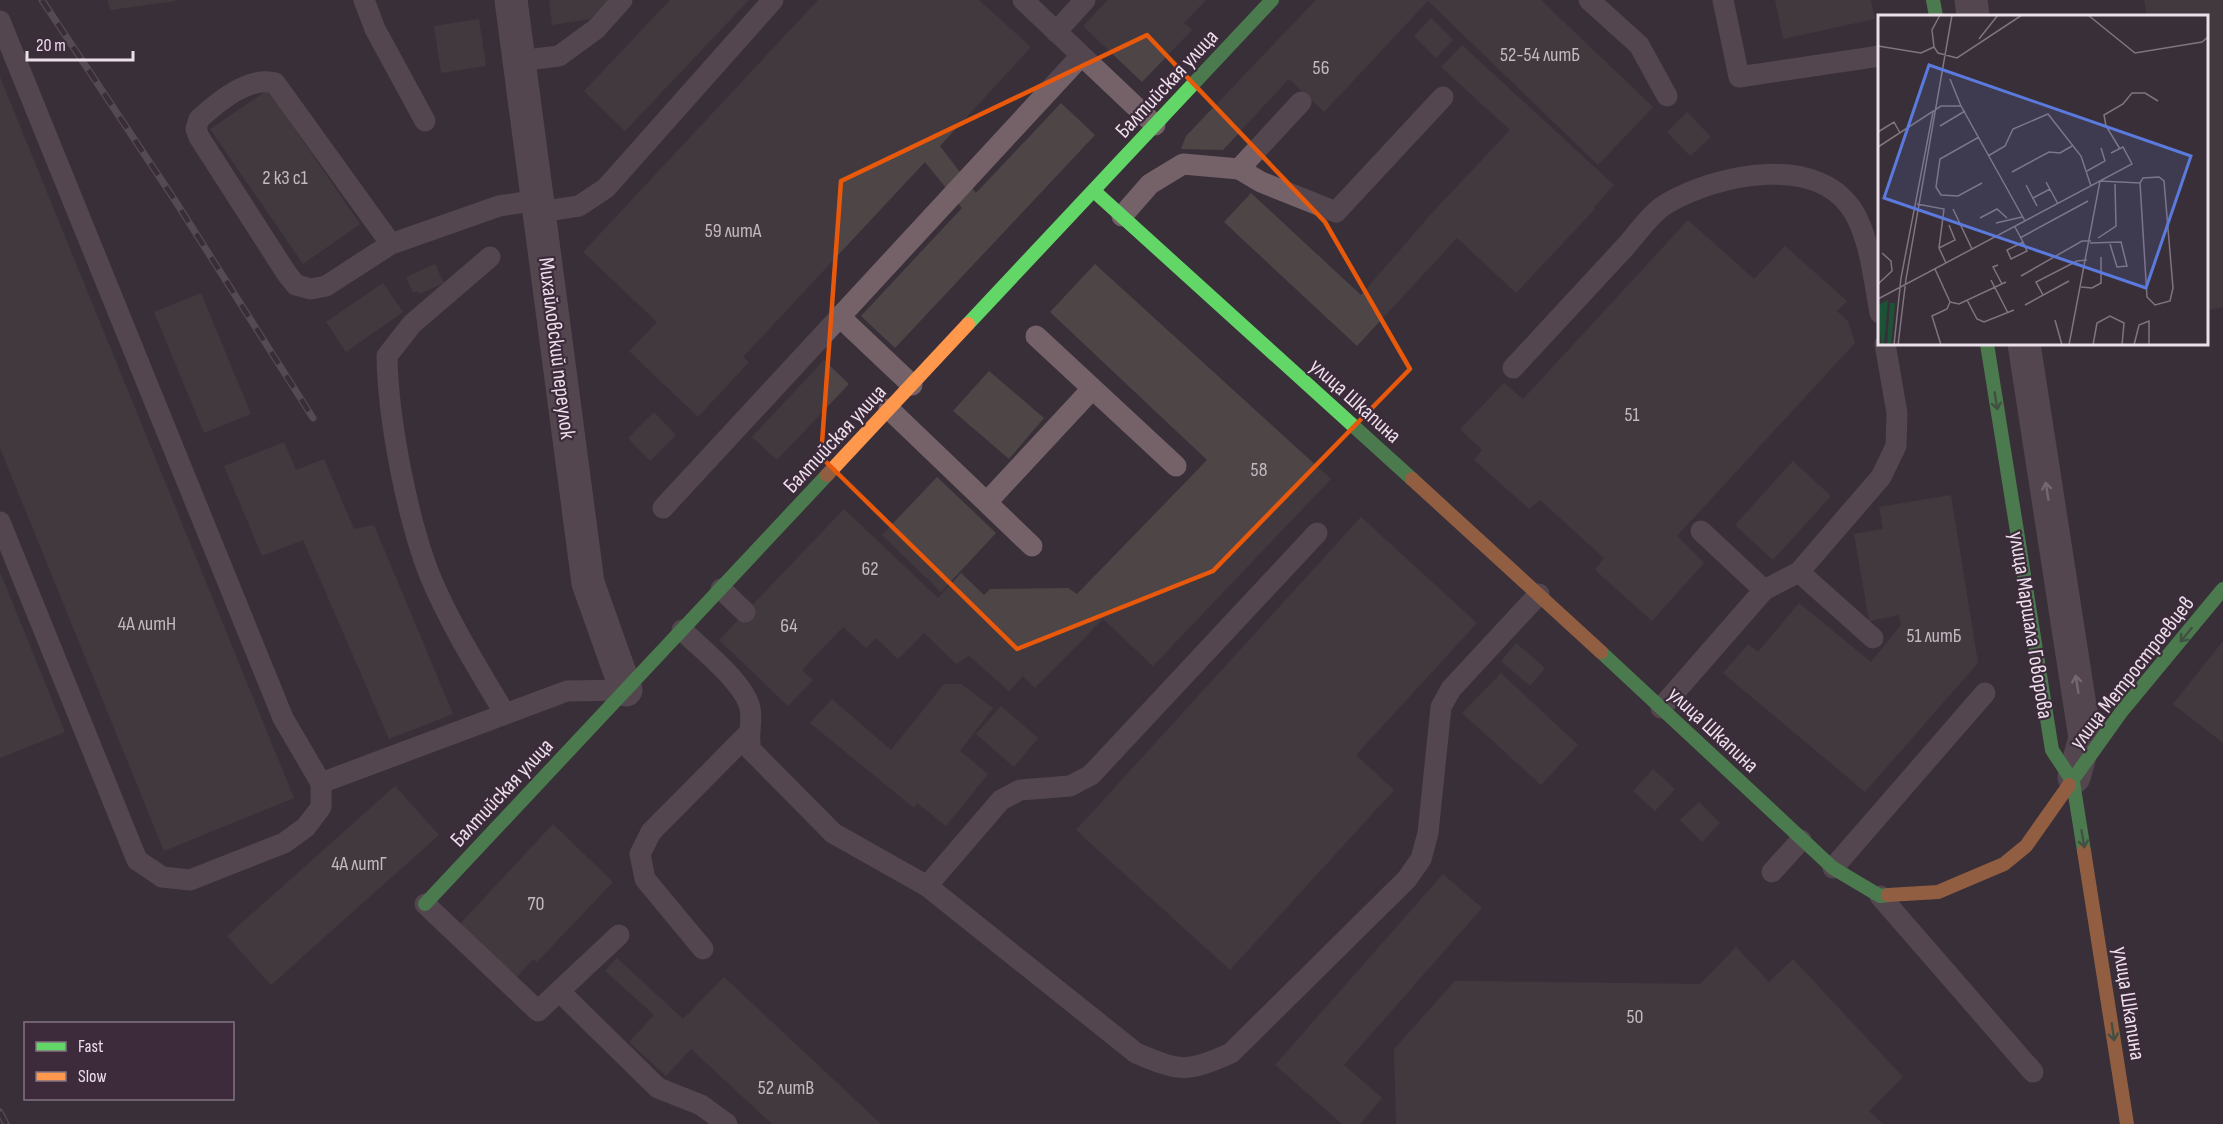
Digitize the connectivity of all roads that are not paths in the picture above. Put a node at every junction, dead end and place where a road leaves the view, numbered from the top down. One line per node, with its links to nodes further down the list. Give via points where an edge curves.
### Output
1 (364, 0): 22 (lane, via 375,29)
2 (511, 0): 18 (street, Михайловский переулок)
3 (622, 0): 18 (lane, via 596,29 559,56)
4 (773, 0): 26 (lane, via 606,188 579,206)
5 (1023, 0): 15 (lane)
6 (1085, 0): 15 (lane)
7 (1272, 0): 23 (street, Балтийская улица)
8 (1589, 0): 19 (lane, via 1639,45)
9 (1723, 0): 17 (lane, via 1739,77)
10 (1933, 0): 12 (street)
11 (1971, 0): 13 (street)
12 (1936, 15)
13 (1973, 15)
14 (0, 21): 61 (lane, via 283,718)
15 (1056, 32): 16 (lane)
16 (1082, 56): 23 (lane); 31 (lane)
17 (1878, 56)
18 (519, 61): 26 (street, Михайловский переулок)
19 (1667, 96)
20 (1443, 97): 24 (lane, via 1336,212)
21 (1301, 102): 24 (lane)
22 (425, 121)
23 (1155, 125): 25 (street, Балтийская улица)
24 (1239, 169): 27 (lane, via 1183,164 1150,184)
25 (1094, 190): 27 (street, улица Шкапина); 37 (street, Балтийская улица)
26 (539, 206): 28 (lane, via 499,206); 55 (street, Михайловский переулок, via 588,583)
27 (1122, 216): 51 (street, улица Шкапина)
28 (391, 244): 28 (lane, via 326,286 311,289 296,285 199,137 199,119 246,85 262,80 275,84)
29 (490, 257): 58 (lane, via 412,324 387,356 387,393 410,509 430,576)
30 (1878, 304): 36 (lane, via 1868,252 1855,215 1834,189 1797,175 1760,174 1714,183 1664,205)
31 (838, 316): 37 (lane); 42 (lane)
32 (1036, 336): 38 (lane)
33 (1885, 345): 47 (lane, via 1897,413 1896,446 1881,477)
34 (1987, 345): 60 (street, улица Маршала Говорова, one-way to 60, via 2052,750)
35 (2024, 345): 60 (street, улица Маршала Говорова, one-way to 35, via 2085,738)
36 (1513, 368)
37 (912, 385): 39 (street, Балтийская улица)
38 (1092, 389): 40 (lane); 41 (lane)
39 (889, 409): 41 (lane); 48 (street, Балтийская улица)
40 (1176, 466)
41 (987, 502): 46 (lane)
42 (663, 508)
43 (0, 522): 61 (lane, via 137,860 162,877 190,880 284,843 306,827 321,807)
44 (1701, 531): 50 (lane)
45 (1317, 533): 65 (lane, via 1099,767 1070,786 1020,790 1001,800)
46 (1032, 546)
47 (1799, 572): 50 (lane); 54 (lane)
48 (721, 589): 52 (lane); 53 (street, Балтийская улица)
49 (2223, 589): 60 (street, улица Метростроевцев, one-way to 60, via 2122,711)
50 (1764, 590): 57 (lane)
51 (1539, 594): 57 (street, улица Шкапина); 65 (lane, via 1451,689 1442,707 1428,832 1421,859 1407,879 1231,1053 1197,1068 1169,1067 1136,1053)
52 (745, 612)
53 (682, 630): 55 (street, Балтийская улица); 59 (lane, via 741,689 751,721)
54 (1873, 638)
55 (626, 690): 58 (lane, via 567,691); 67 (street, Балтийская улица)
56 (1985, 693): 63 (lane)
57 (1661, 708): 62 (street, улица Шкапина)
58 (505, 714): 61 (lane)
59 (747, 735): 65 (lane, via 751,750 761,762 833,833); 69 (lane, via 651,832 640,854 645,879)
60 (2073, 782): 66 (street, via 2026,846 2004,864 1938,892); 73 (street, улица Шкапина, one-way to 73)
61 (321, 783)
62 (1801, 840): 63 (street, улица Шкапина); 64 (lane)
63 (1833, 868): 66 (street, улица Шкапина)
64 (1772, 872)
65 (927, 886)
66 (1880, 896): 71 (lane)
67 (425, 904): 70 (lane, via 538,1011)
68 (619, 935): 70 (lane)
69 (703, 949)
70 (559, 991): 72 (lane, via 658,1088 701,1105)
71 (2033, 1072)
72 (728, 1124)
73 (2127, 1124)

